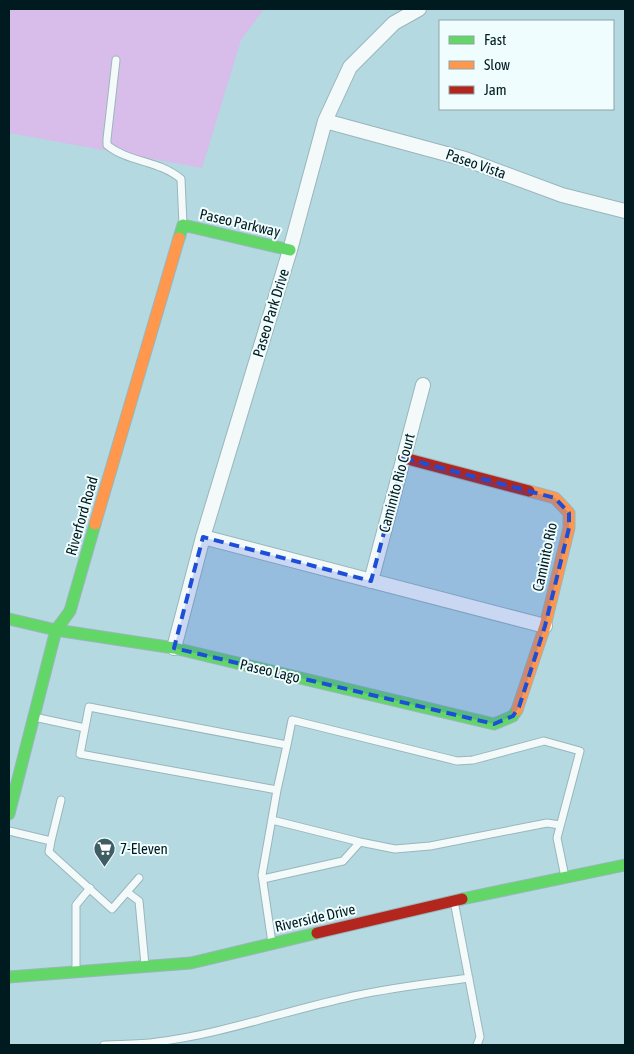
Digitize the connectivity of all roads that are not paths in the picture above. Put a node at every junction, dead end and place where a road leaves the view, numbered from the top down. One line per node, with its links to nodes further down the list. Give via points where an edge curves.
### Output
1 (419, 9): 3 (street, Paseo Park Drive, via 394,23 350,67)
2 (116, 60): 5 (lane, via 107,145 116,153 171,170 181,179)
3 (325, 122): 4 (street, Paseo Vista, via 465,159 562,195); 6 (street, Paseo Park Drive)
4 (625, 211)
5 (183, 225): 6 (street, Paseo Parkway); 13 (street, Riverford Road, via 70,611)
6 (290, 250): 9 (street, Paseo Park Drive)
7 (423, 385): 8 (street, Caminito Rio Court)
8 (404, 458): 10 (street, Caminito Rio Court); 12 (street, Caminito Rio, via 556,498 569,513 569,528)
9 (203, 537): 10 (street); 14 (street, Paseo Park Drive)
10 (371, 581): 12 (street)
11 (9, 619): 13 (street, Paseo Lago)
12 (545, 626): 16 (street, Caminito Rio, via 519,707 513,716 494,724)
13 (56, 630): 14 (street, Paseo Lago); 15 (street, Riverford Road)
14 (174, 648): 16 (street, Paseo Lago)
15 (34, 717): 17 (lane); 21 (street, Riverford Road)
16 (483, 722)
17 (85, 728): 18 (lane, via 89,707); 19 (lane, via 80,754)
18 (287, 745): 19 (lane); 23 (lane, via 292,720 457,761 473,760 544,741 580,751)
19 (277, 790): 22 (lane)
20 (61, 800): 25 (lane)
21 (9, 812)
22 (272, 820): 26 (lane); 30 (lane)
23 (560, 825): 26 (lane, via 547,823 430,846 395,849); 28 (lane, via 558,843)
24 (9, 831): 25 (lane)
25 (51, 841): 31 (lane, via 49,852)
26 (360, 842): 30 (lane, via 343,861)
27 (625, 865): 28 (street, Riverside Drive)
28 (565, 877): 33 (street, Riverside Drive)
29 (139, 878): 32 (lane)
30 (263, 879): 34 (lane)
31 (90, 888): 32 (lane, via 112,909); 36 (lane, via 76,906)
32 (127, 892): 35 (lane, via 139,901)
33 (453, 900): 34 (street, Riverside Drive); 38 (lane)
34 (272, 943): 35 (street, Riverside Drive, via 191,963)
35 (145, 966): 36 (street, Riverside Drive)
36 (76, 972): 37 (street, Riverside Drive)
37 (9, 977)
38 (468, 978): 39 (lane, via 346,998 178,1039); 40 (lane, via 480,1037)
39 (104, 1045)
40 (476, 1045)

